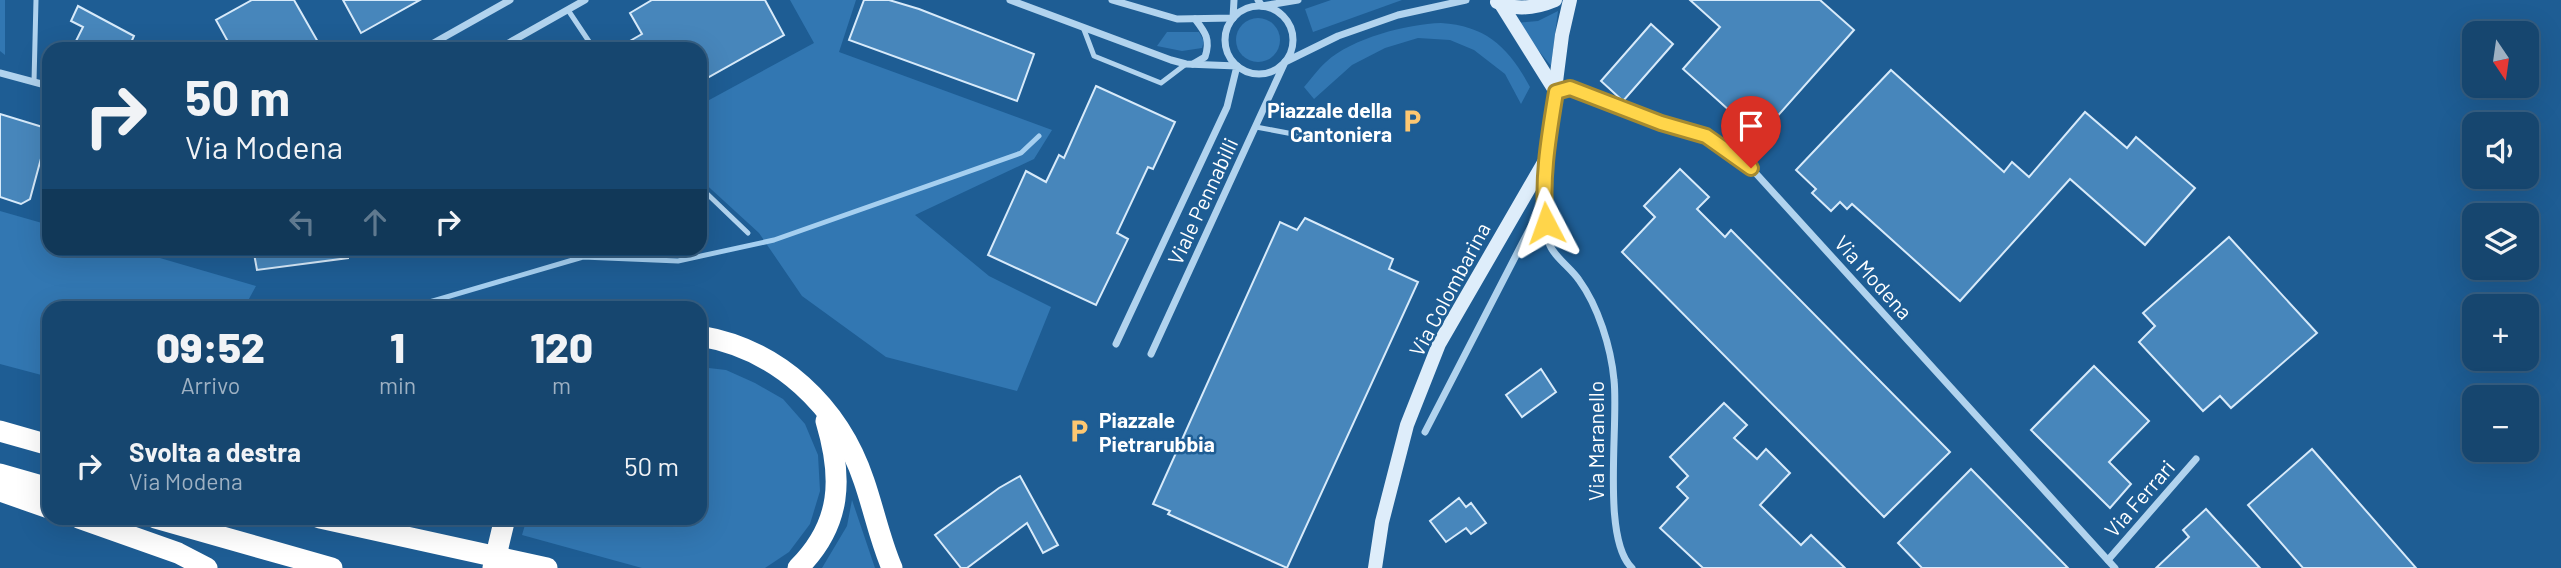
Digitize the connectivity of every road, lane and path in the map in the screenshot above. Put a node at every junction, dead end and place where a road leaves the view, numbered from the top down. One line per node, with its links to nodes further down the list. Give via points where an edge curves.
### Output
1 (36, 0): 25 (lane)
2 (510, 0): 18 (street)
3 (585, 0): 14 (street)
4 (1010, 0): 17 (street)
5 (1112, 0): 11 (street)
6 (1234, 0): 15 (street)
7 (1298, 0): 13 (street)
8 (1466, 0): 21 (street, via 1398,15 1338,36)
9 (1555, 0): 12 (street, via 1520,8)
10 (1570, 0): 27 (street, Via Colombarina)
11 (1122, 2): 16 (street, via 1177,19)
12 (1497, 2): 27 (street)
13 (1260, 3): 15 (street); 21 (street, via 1289,23 1293,43)
14 (568, 10): 19 (street); 20 (lane)
15 (1233, 18): 16 (street); 23 (street, via 1226,48)
16 (1195, 19): 22 (street, via 1209,46 1205,57)
17 (1083, 27): 22 (street); 22 (lane, via 1094,55 1161,83)
18 (435, 42)
19 (511, 42)
20 (589, 42)
21 (1285, 62): 23 (street, via 1256,74); 28 (street, Viale Pennabilli)
22 (1189, 64): 23 (street)
23 (1237, 66): 36 (street, Viale Pennabilli, via 1227,107)
24 (0, 73): 25 (street)
25 (34, 82): 26 (street)
26 (42, 84)
27 (1556, 92): 30 (street, Via Colombarina); 52 (street, Via Modena, via 1570,88 1706,136 1751,168)
28 (1256, 127): 29 (lane); 37 (street, Viale Pennabilli)
29 (1309, 137)
30 (1546, 159): 32 (street, Via Colombarina); 60 (street, Via Colombarina, via 1439,344 1407,425)
31 (707, 194): 33 (lane)
32 (1544, 201): 34 (street, Via Colombarina); 40 (street, Via Colombarina)
33 (748, 233)
34 (1549, 245): 61 (street, Via Maranello, via 1592,299 1614,376 1611,500)
35 (707, 337): 38 (highway, via 754,351 792,374)
36 (1116, 344)
37 (1151, 354)
38 (821, 406): 58 (highway, via 834,447 837,493 814,552); 59 (highway, via 847,442)
39 (0, 431): 41 (highway)
40 (1425, 432)
41 (42, 443)
42 (2196, 459): 52 (street, Via Ferrari)
43 (0, 474): 44 (highway)
44 (42, 486)
45 (0, 491): 46 (highway)
46 (42, 506)
47 (99, 525): 53 (highway)
48 (180, 525): 54 (highway)
49 (333, 525): 55 (highway)
50 (352, 525): 57 (highway)
51 (503, 525): 56 (highway, bridge)
52 (2108, 560): 62 (street, Via Modena)
53 (207, 568)
54 (332, 568)
55 (487, 568)
56 (493, 568)
57 (547, 568)
58 (798, 568)
59 (892, 568)
60 (1375, 568)
61 (1632, 568)
62 (2115, 568)

